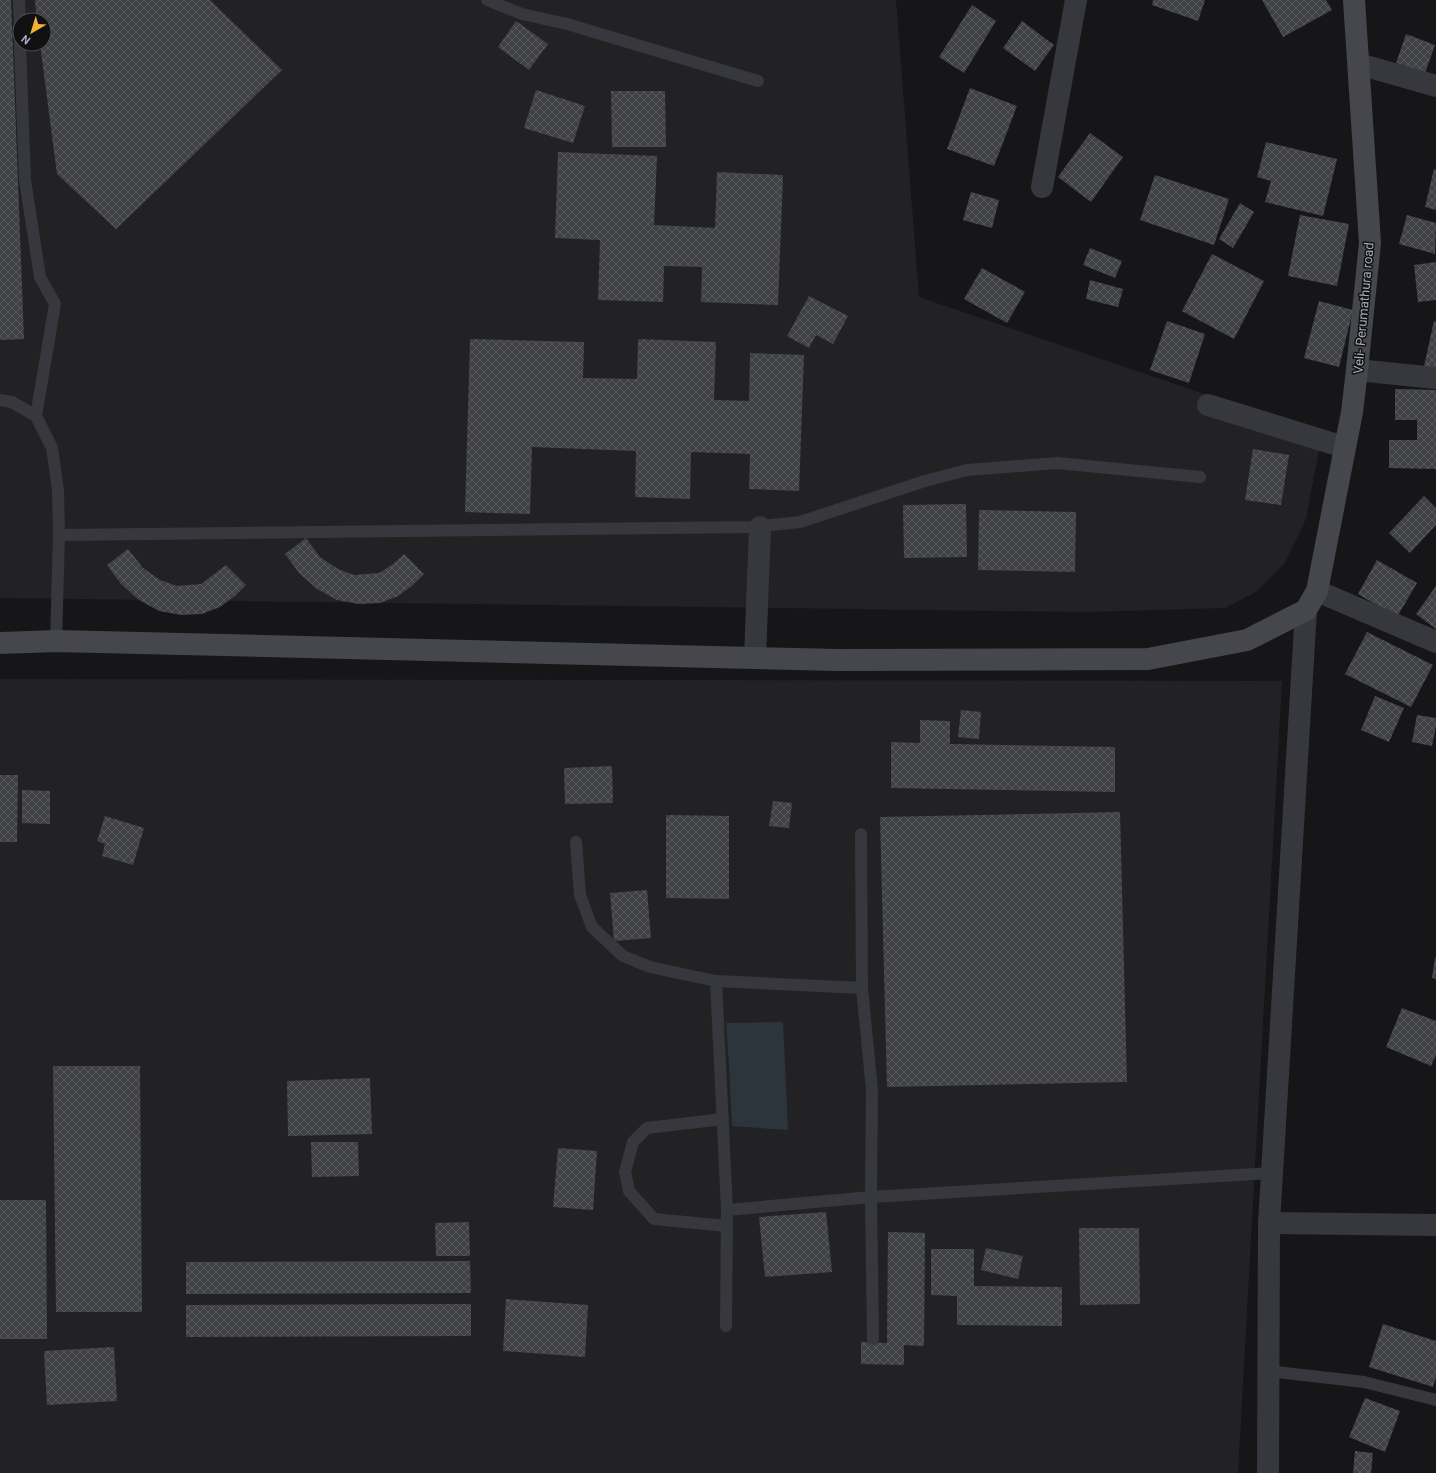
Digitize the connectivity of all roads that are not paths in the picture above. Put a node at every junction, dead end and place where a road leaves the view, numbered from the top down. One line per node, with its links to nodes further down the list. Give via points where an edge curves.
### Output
1 (19, 0): 5 (lane)
2 (487, 0): 8 (lane, via 522,14 567,24)
3 (1076, 0): 10 (street)
4 (1354, 0): 7 (main road, Veli- Perumathura road)
5 (19, 12)
6 (20, 52): 15 (lane, via 25,180 40,277 55,304)
7 (1359, 64): 9 (street); 11 (main road, Veli- Perumathura road, via 1370,243)
8 (758, 81)
9 (1436, 86)
10 (1042, 187)
11 (1357, 370): 12 (street); 16 (main road, Veli- Perumathura road, via 1352,412)
12 (1436, 378)
13 (0, 400): 15 (lane, via 12,402)
14 (1208, 405): 16 (street)
15 (36, 416): 19 (lane, via 52,448 58,490)
16 (1344, 447): 20 (main road, Veli- Perumathura road)
17 (1200, 477): 18 (lane, via 1058,463 967,470 800,522)
18 (760, 527): 19 (lane); 25 (street)
19 (59, 535): 22 (lane)
20 (1317, 591): 21 (main road, Veli- Perumathura road); 23 (street)
21 (1306, 610): 25 (main road, via 1247,640 1148,659); 31 (street)
22 (56, 641): 24 (main road); 25 (main road)
23 (1436, 642)
24 (0, 643)
25 (755, 658)
26 (861, 834): 29 (lane)
27 (576, 842): 28 (lane, via 580,895 592,927 623,956 650,968)
28 (716, 982): 29 (lane); 30 (lane)
29 (862, 988): 32 (lane, via 872,1090)
30 (723, 1119): 33 (lane); 36 (lane, via 647,1128 633,1142 625,1172 629,1191 654,1219)
31 (1273, 1173): 32 (lane); 34 (street)
32 (871, 1197): 33 (lane); 38 (lane)
33 (727, 1210): 36 (lane)
34 (1269, 1223): 35 (street); 39 (street)
35 (1436, 1225)
36 (727, 1226): 37 (lane)
37 (726, 1326)
38 (873, 1339)
39 (1268, 1371): 40 (lane, via 1364,1382); 41 (street)
40 (1436, 1400)
41 (1268, 1473)

